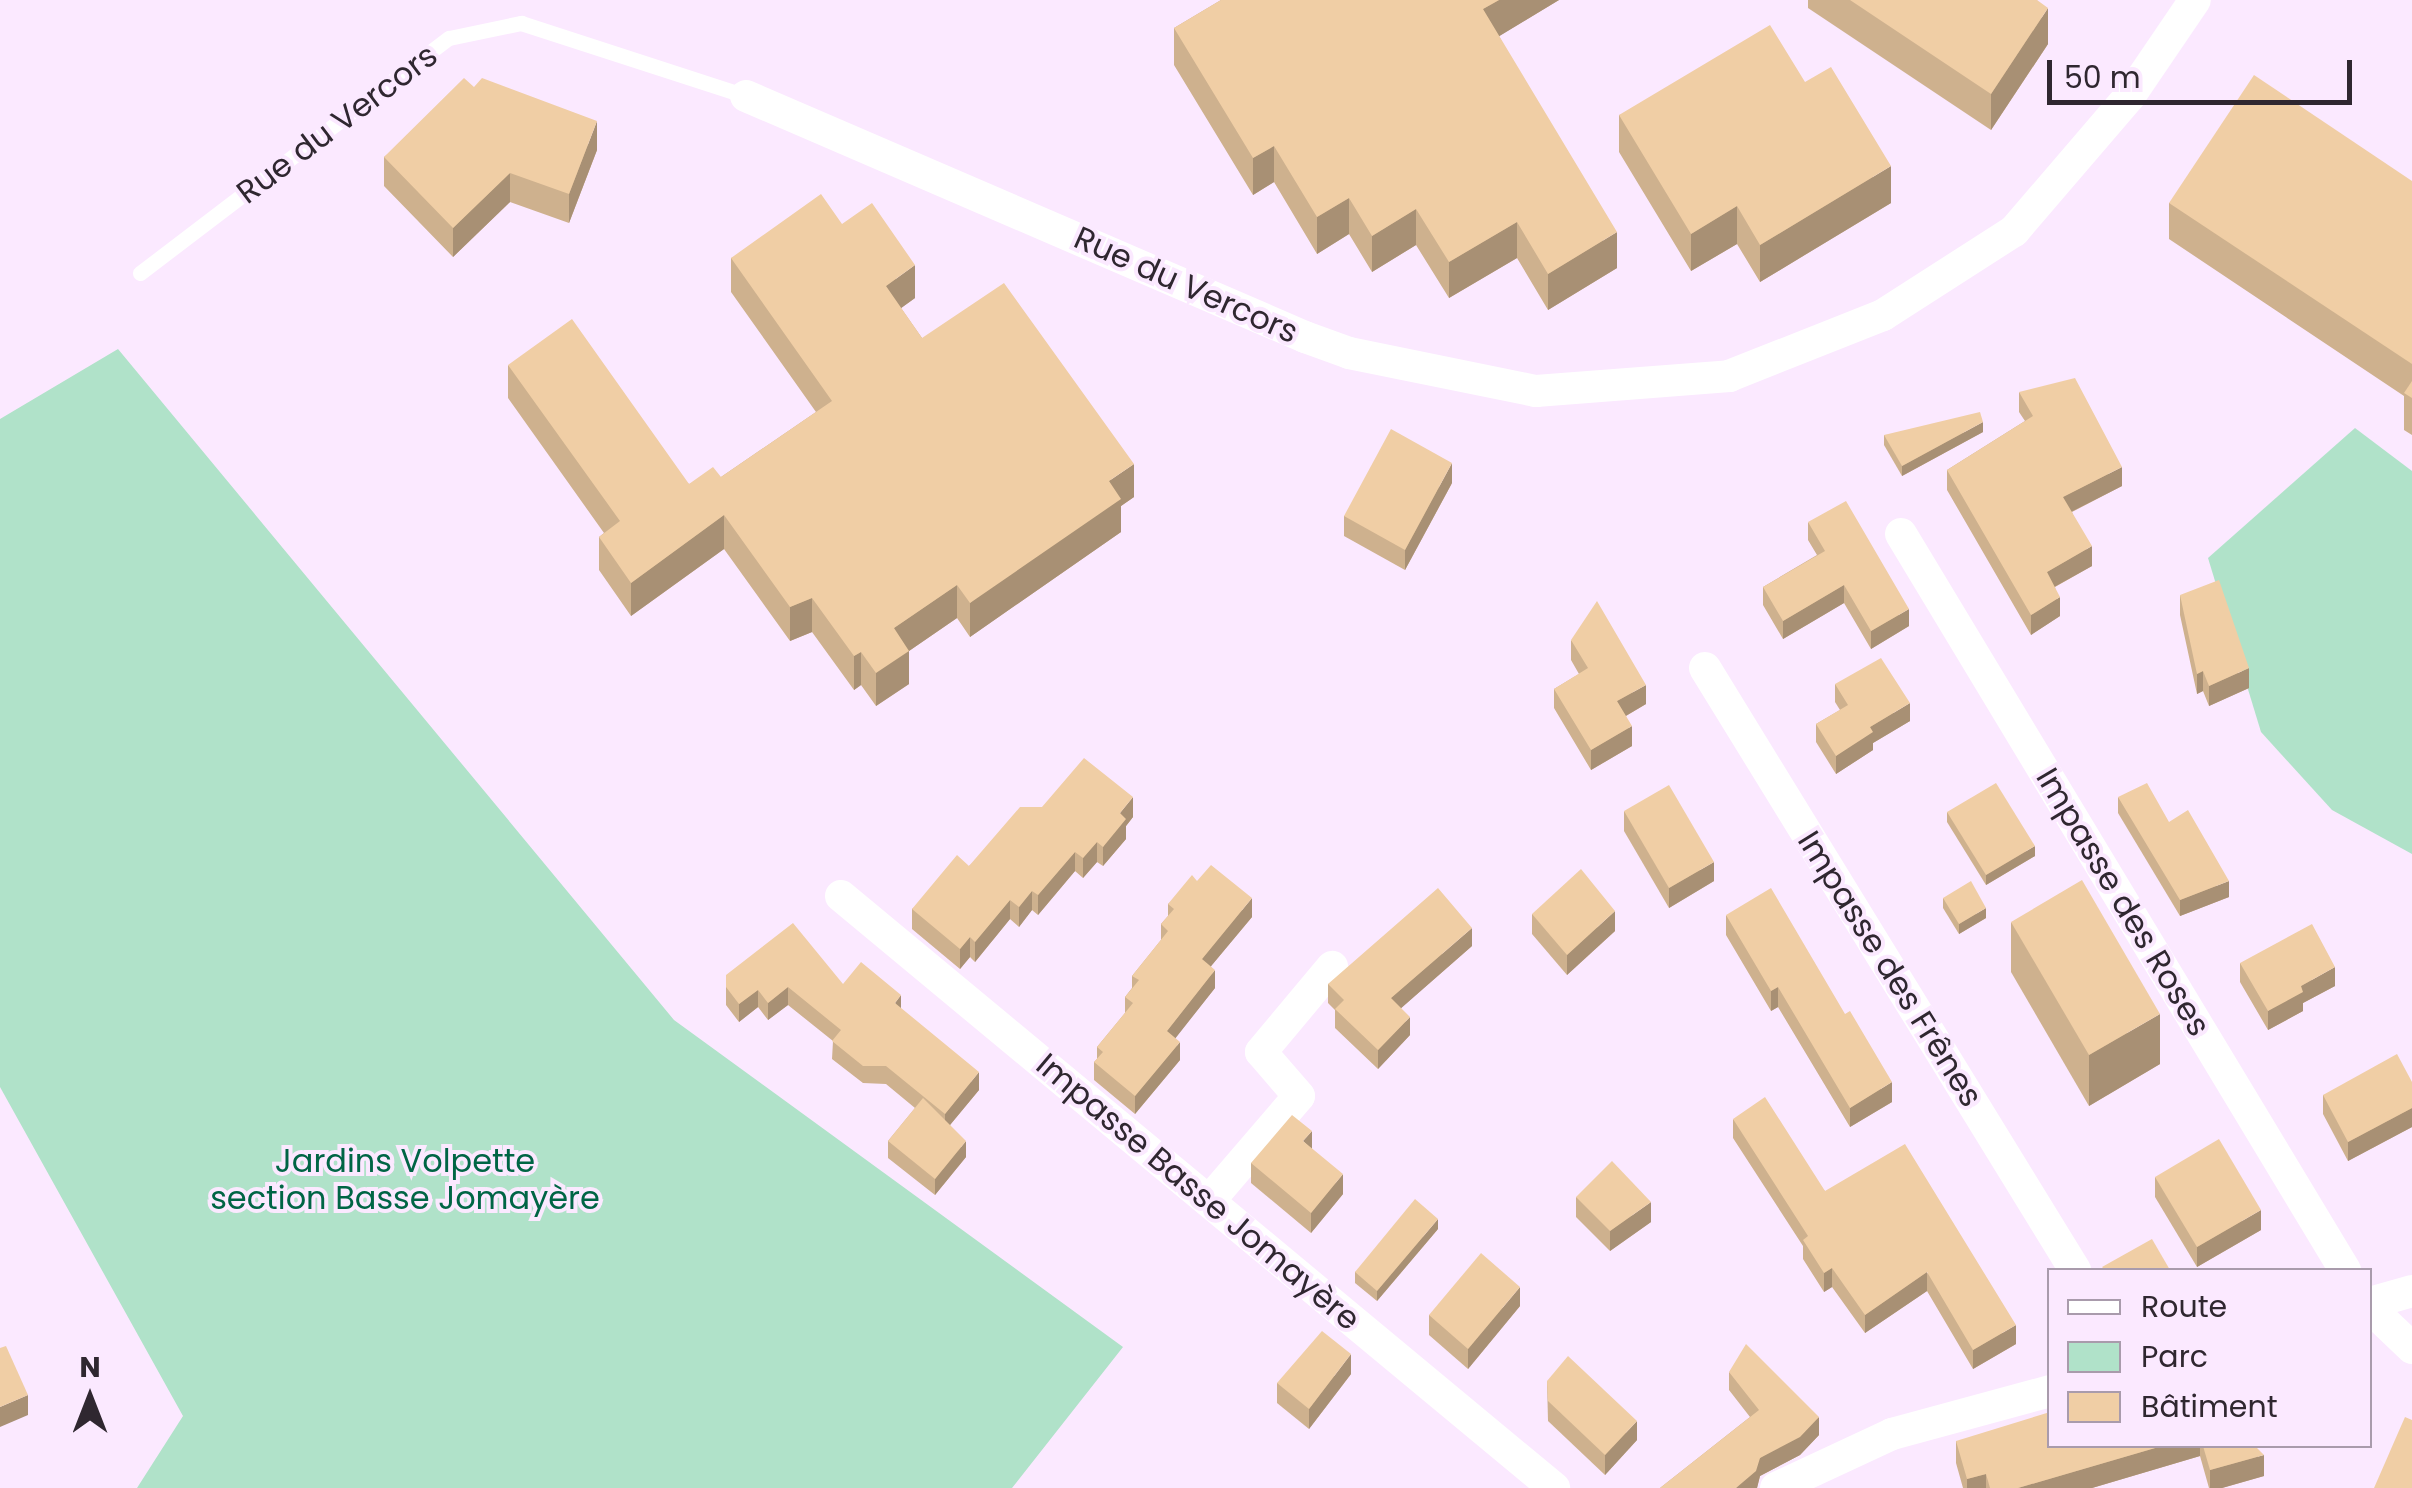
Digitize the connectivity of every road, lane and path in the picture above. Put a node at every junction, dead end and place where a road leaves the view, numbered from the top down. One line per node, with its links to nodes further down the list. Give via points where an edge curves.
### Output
1 (2196, 0): 2 (street, Rue du Vercors, via 2129,97 2014,231 1883,316 1729,376 1536,391 1349,353 1305,337)
2 (746, 96): 3 (lane, Rue du Vercors, via 521,23 449,38)
3 (140, 273)
4 (1901, 534): 10 (street, Impasse des Roses)
5 (1705, 668): 9 (street, Impasse des Frênes)
6 (841, 896): 8 (street, Impasse Basse Jomayère)
7 (1332, 967): 8 (street, via 1261,1052 1300,1096)
8 (1209, 1201): 16 (street, Impasse Basse Jomayère)
9 (2073, 1268)
10 (2344, 1268)
11 (2412, 1291): 12 (street)
12 (2372, 1305)
13 (2372, 1308): 14 (street)
14 (2412, 1348)
15 (2047, 1391): 17 (street, via 1892,1434)
16 (1554, 1488)
17 (1776, 1488)

